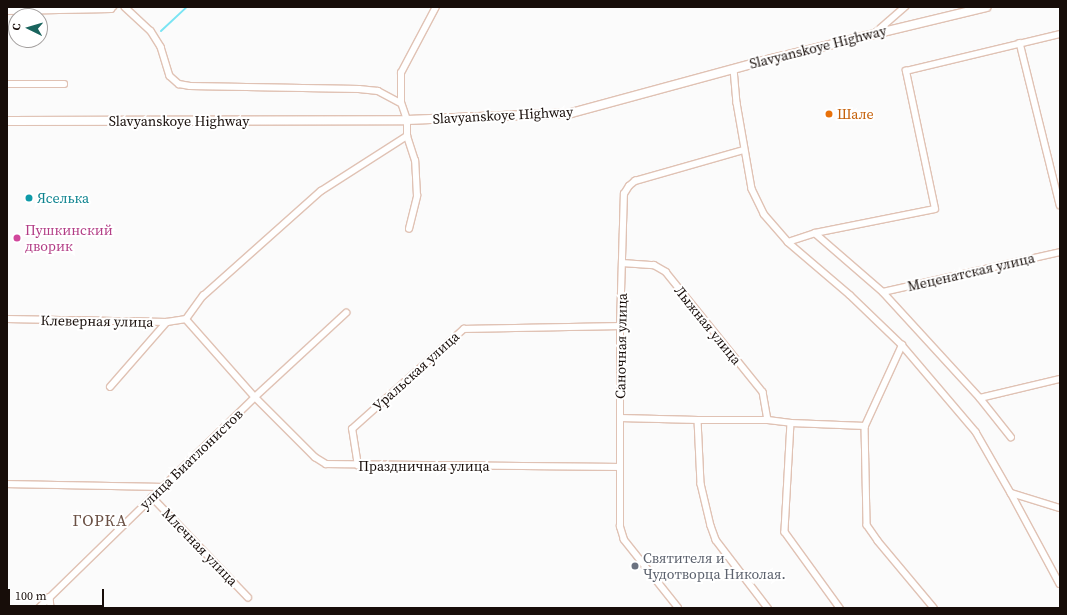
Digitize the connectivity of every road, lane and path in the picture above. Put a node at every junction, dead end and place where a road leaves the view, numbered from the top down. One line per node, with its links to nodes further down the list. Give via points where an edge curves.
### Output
1 (113, 7): 6 (street)
2 (125, 7): 13 (street, via 151,31 160,47 170,76 179,84 359,89 378,91)
3 (436, 7): 13 (street, via 401,73)
4 (906, 7): 7 (street)
5 (986, 7): 7 (main road, Slavyanskoye Highway)
6 (7, 11)
7 (875, 33): 10 (main road, Slavyanskoye Highway)
8 (1060, 34): 9 (street)
9 (1020, 43): 18 (street); 20 (street, via 906,71 935,209)
10 (734, 69): 14 (main road, Slavyanskoye Highway, via 571,113); 17 (street)
11 (7, 84): 12 (street)
12 (64, 84)
13 (401, 103): 14 (street)
14 (407, 120): 15 (main road, Slavyanskoye Highway); 16 (street)
15 (7, 121)
16 (407, 136): 19 (street, via 415,160 417,196); 27 (street, via 321,191 203,296)
17 (744, 150): 21 (street, via 752,189 764,214); 23 (street, Саночная улица, via 635,180 624,194)
18 (1060, 205)
19 (410, 229)
20 (815, 233): 21 (street); 24 (street)
21 (788, 242): 30 (street, via 850,295)
22 (1060, 252): 24 (street, Меценатская улица)
23 (622, 263): 29 (street, Саночная улица); 37 (street, Лыжная улица, via 654,265 666,272 763,392)
24 (883, 292): 34 (street)
25 (346, 313): 33 (street, улица Биатлонистов)
26 (7, 319): 28 (street, Клеверная улица)
27 (186, 319): 28 (street, Клеверная улица); 33 (street, Праздничная улица)
28 (167, 322): 32 (street)
29 (620, 326): 35 (street, Саночная улица); 41 (street, Уральская улица, via 464,329 352,429)
30 (902, 345): 39 (street); 45 (street, via 976,432)
31 (1060, 379): 34 (street)
32 (110, 387)
33 (255, 397): 41 (street, Праздничная улица, via 315,457 326,464); 44 (street, улица Биатлонистов)
34 (980, 398): 40 (street)
35 (620, 418): 36 (street); 42 (street, Саночная улица)
36 (698, 420): 37 (street); 54 (street, via 701,484 716,540)
37 (768, 420): 38 (street)
38 (791, 423): 39 (street); 55 (street, via 785,532)
39 (865, 426): 56 (street, via 867,525)
40 (1011, 436)
41 (358, 466): 42 (street, Праздничная улица)
42 (619, 467): 53 (street, Саночная улица, via 621,534)
43 (7, 484): 44 (street)
44 (162, 487): 46 (street, улица Биатлонистов)
45 (1012, 493): 47 (street); 48 (street)
46 (152, 497): 49 (street, улица Биатлонистов); 50 (street, Млечная улица)
47 (1060, 508)
48 (1060, 584)
49 (50, 597): 51 (street, улица Биатлонистов); 52 (street)
50 (248, 597)
51 (39, 608)
52 (51, 608)
53 (678, 608)
54 (768, 608)
55 (840, 608)
56 (934, 608)

